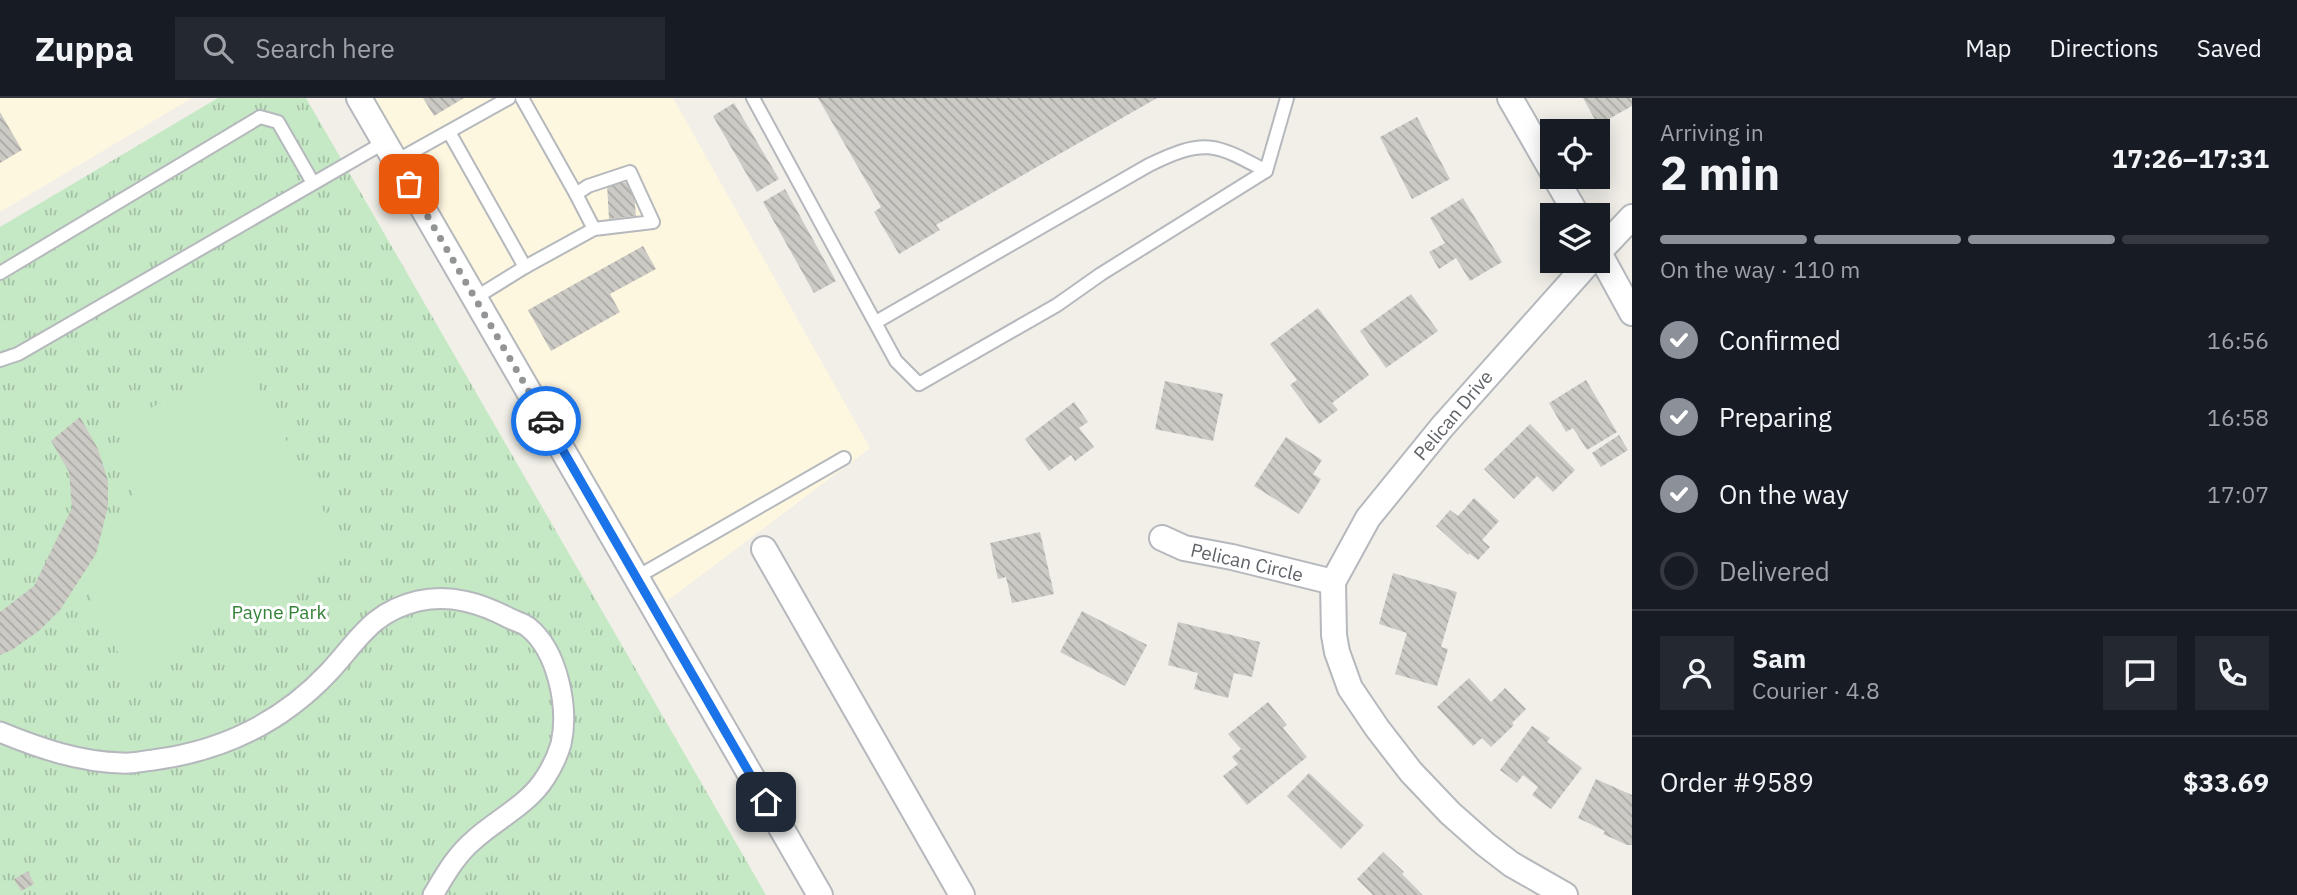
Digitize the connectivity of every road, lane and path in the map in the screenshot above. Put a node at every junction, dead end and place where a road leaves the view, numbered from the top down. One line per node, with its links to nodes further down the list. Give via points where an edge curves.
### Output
1 (359, 98): 9 (street)
2 (509, 98): 7 (lane)
3 (522, 98): 12 (lane)
4 (753, 98): 22 (lane)
5 (1287, 98): 10 (lane)
6 (1510, 98): 8 (street)
7 (449, 132): 9 (lane); 16 (lane)
8 (1540, 151)
9 (390, 152): 11 (lane); 20 (street)
10 (1266, 171): 22 (lane, via 1226,149 1201,146 1175,152); 22 (lane, via 1057,305 919,384 896,361)
11 (313, 183): 17 (lane, via 278,122 260,117); 23 (lane, via 18,354)
12 (576, 194): 14 (lane); 14 (lane, via 630,172 653,222)
13 (1632, 217): 15 (street)
14 (594, 229): 16 (lane)
15 (1610, 240)
16 (525, 267): 20 (lane)
17 (0, 273)
18 (1579, 273): 28 (street, Pelican Drive, via 1376,508)
19 (1610, 273): 21 (street)
20 (475, 298): 27 (street)
21 (1632, 313)
22 (876, 322)
23 (0, 360)
24 (844, 458): 27 (lane)
25 (1162, 538): 28 (street, Pelican Circle, via 1184,548)
26 (764, 549): 32 (street)
27 (637, 577): 31 (street)
28 (1333, 582): 33 (street, via 1337,652 1350,688 1377,728 1411,772 1485,844)
29 (0, 732): 30 (street, via 51,752 122,764 225,744 296,705 357,636 384,614 418,601 463,599 485,606 528,627 548,651 564,698 561,744 545,779 514,811 474,839)
30 (433, 895)
31 (820, 895)
32 (962, 895)
33 (1566, 895)

